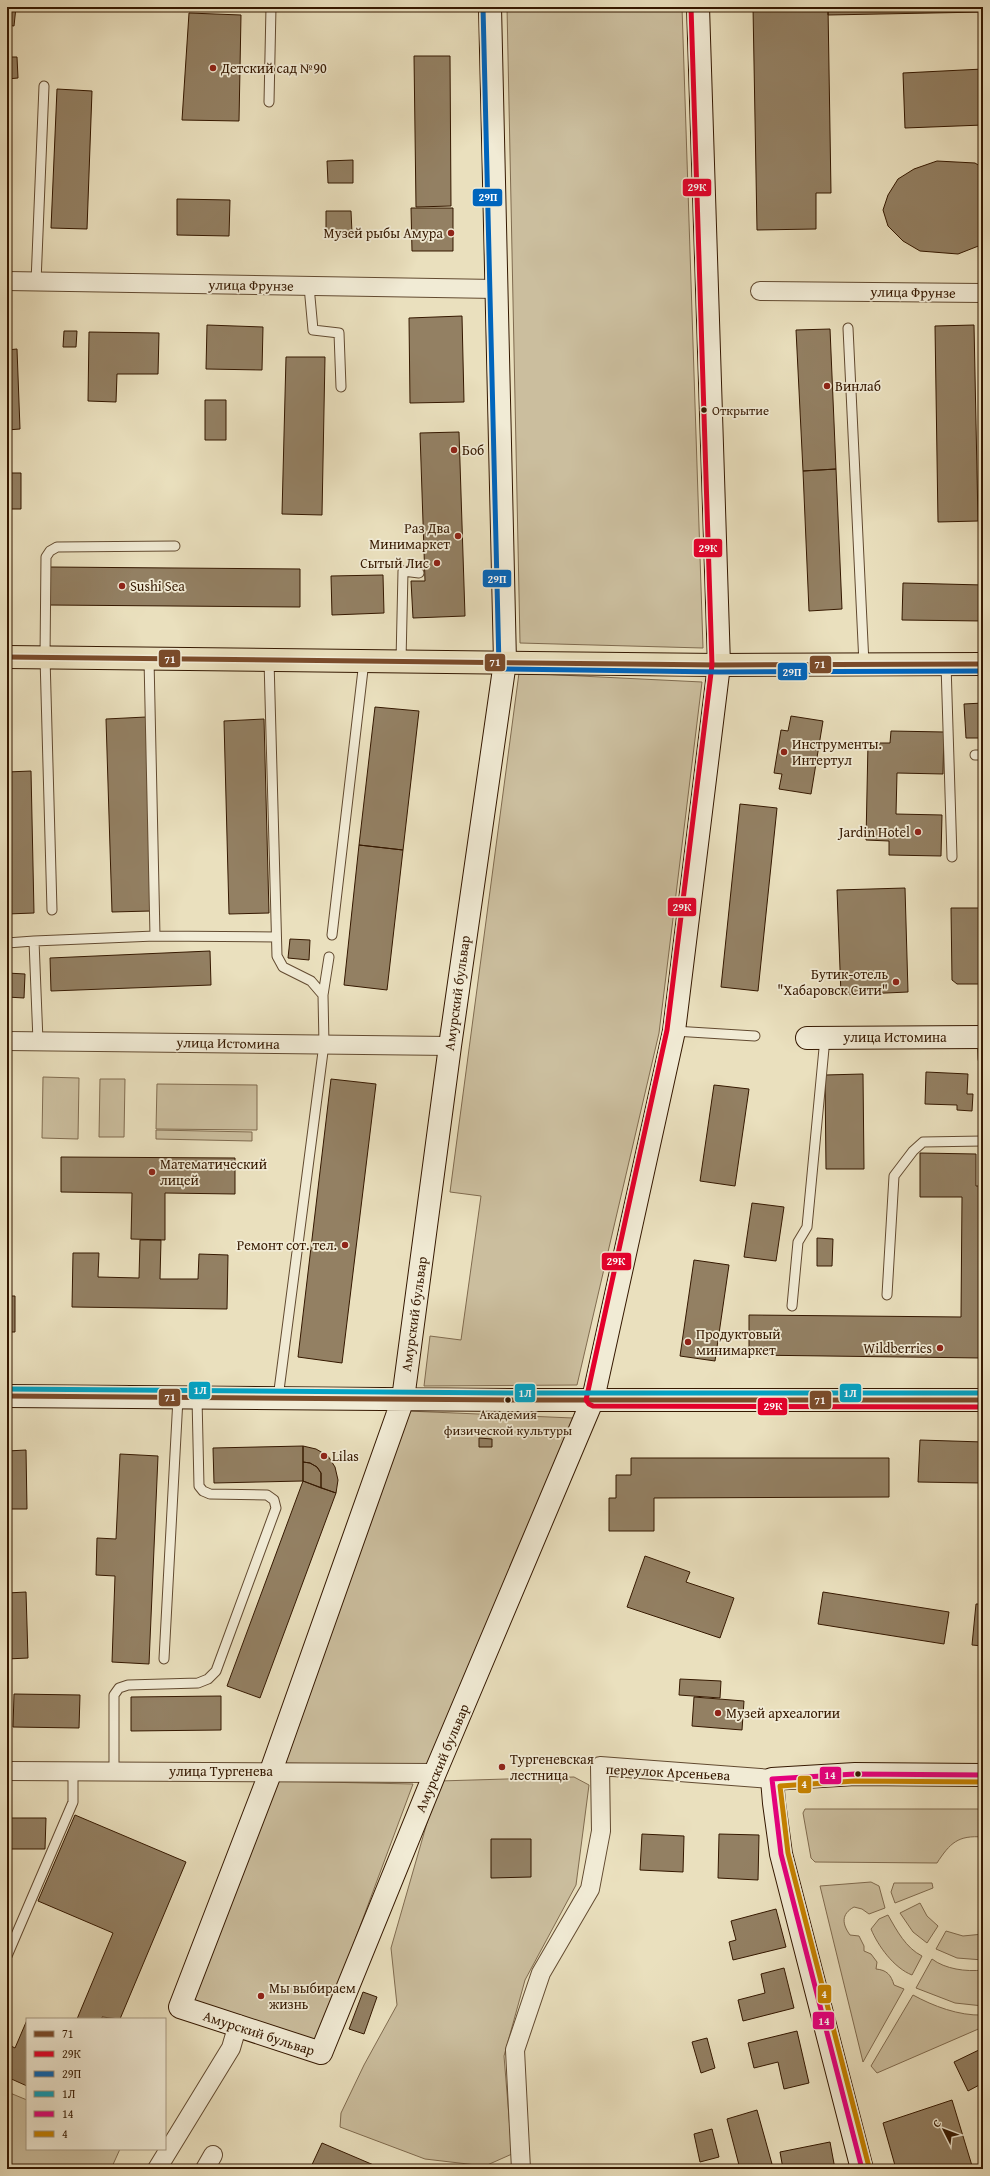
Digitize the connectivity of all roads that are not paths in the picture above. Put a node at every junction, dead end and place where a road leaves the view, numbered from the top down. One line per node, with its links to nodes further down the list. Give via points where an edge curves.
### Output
1 (271, 7): 5 (lane)
2 (490, 7): 9 (street, Амурский бульвар)
3 (698, 7): 26 (street, Амурский бульвар)
4 (44, 86): 7 (lane)
5 (269, 102)
6 (7, 281): 7 (street, улица Фрунзе)
7 (36, 282): 8 (street, улица Фрунзе)
8 (309, 286): 9 (street, улица Фрунзе); 13 (lane, via 313,330 339,333)
9 (496, 289): 22 (street, Амурский бульвар)
10 (760, 291): 11 (street, улица Фрунзе)
11 (983, 294)
12 (848, 328): 23 (lane)
13 (340, 388)
14 (175, 546): 17 (lane, via 57,547 50,551 46,557)
15 (419, 573): 21 (lane, via 403,571)
16 (7, 657): 17 (main road)
17 (45, 657): 18 (main road); 28 (lane)
18 (148, 659): 19 (main road); 30 (lane)
19 (268, 660): 20 (main road); 31 (lane)
20 (364, 661): 21 (main road); 29 (lane)
21 (401, 661): 22 (main road)
22 (505, 662): 26 (main road); 43 (street, Амурский бульвар)
23 (864, 664): 24 (main road); 26 (main road)
24 (946, 664): 25 (main road); 27 (lane)
25 (983, 664)
26 (720, 665): 36 (street, Амурский бульвар)
27 (952, 857)
28 (52, 910)
29 (332, 935)
30 (155, 936): 31 (lane); 32 (lane)
31 (276, 937): 35 (lane, via 277,956 284,967 311,981)
32 (34, 941): 33 (lane); 41 (lane)
33 (7, 943)
34 (329, 957): 35 (lane)
35 (323, 995): 42 (lane)
36 (674, 1031): 37 (lane); 52 (street, Амурский бульвар)
37 (755, 1036)
38 (983, 1037): 39 (street, улица Истомина); 44 (lane)
39 (816, 1038): 47 (lane, via 807,1227 798,1242)
40 (7, 1041): 41 (street, улица Истомина)
41 (38, 1041): 42 (street, улица Истомина)
42 (324, 1044): 43 (street, улица Истомина); 50 (lane)
43 (450, 1046): 51 (street, Амурский бульвар)
44 (983, 1059)
45 (983, 1141): 46 (lane, via 923,1142 894,1176)
46 (887, 1295)
47 (792, 1306)
48 (7, 1396): 49 (street)
49 (187, 1398): 50 (street); 54 (lane); 57 (lane, via 199,1486 203,1491 210,1494 267,1495 274,1500 276,1508 216,1671 208,1679 198,1683 128,1685 119,1688 114,1695)
50 (278, 1398): 51 (street)
51 (403, 1398): 52 (street); 58 (street, Амурский бульвар)
52 (593, 1399): 53 (street); 59 (street, Амурский бульвар)
53 (983, 1400)
54 (164, 1658)
55 (7, 1771): 56 (street, улица Тургенева)
56 (73, 1771): 57 (street, улица Тургенева); 62 (lane, via 73,1802)
57 (114, 1771): 58 (street, улица Тургенева)
58 (271, 1771): 59 (street, улица Тургенева); 63 (street, Амурский бульвар, via 180,2007)
59 (435, 1773): 63 (street, Амурский бульвар, via 321,2053)
60 (983, 1775): 61 (street, via 856,1774)
61 (772, 1778): 65 (street, переулок Арсеньева, via 600,1766 601,1831 590,1889 541,1973 515,2050); 66 (street, via 781,1854)
62 (7, 1956)
63 (238, 2024): 64 (street, via 231,2048)
64 (158, 2169)
65 (522, 2169)
66 (862, 2169)

